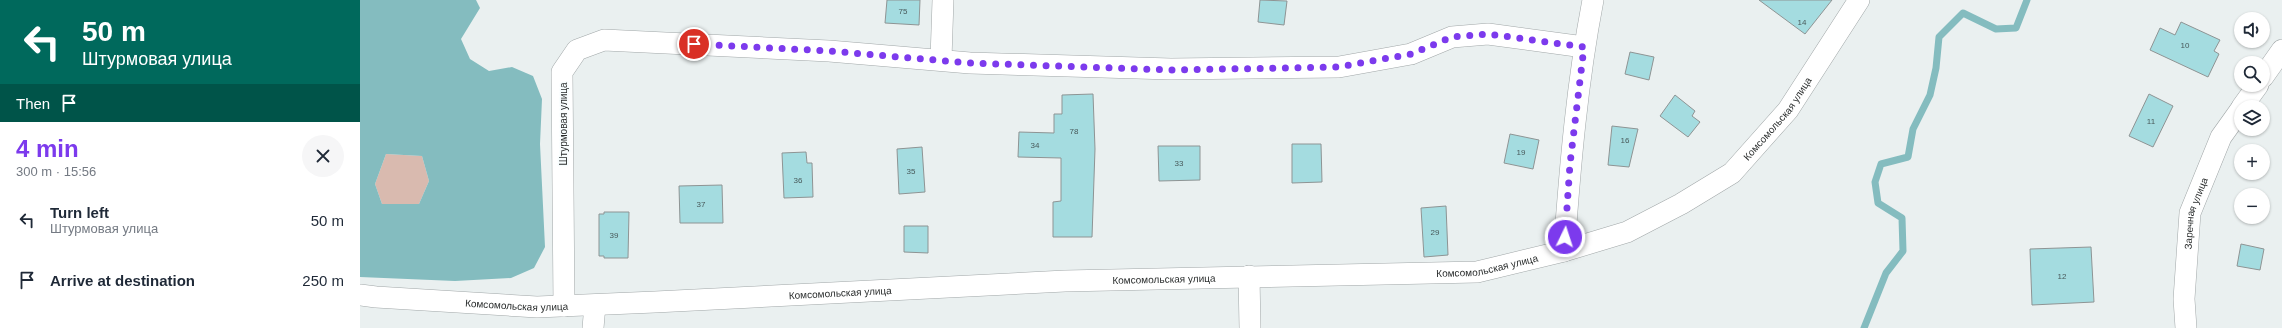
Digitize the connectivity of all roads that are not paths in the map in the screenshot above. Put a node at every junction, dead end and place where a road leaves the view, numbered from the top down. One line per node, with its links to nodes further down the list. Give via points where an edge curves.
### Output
1 (943, 0): 6 (street)
2 (1593, 0): 4 (street)
3 (1859, 0): 9 (street, Комсомольская улица, via 1788,110 1732,173 1682,204 1627,232)
4 (1584, 47): 6 (street, Штурмовая улица, via 1488,34 1452,37 1411,54 1339,67 1171,70 970,63); 9 (street, via 1570,164)
5 (2282, 50): 7 (street)
6 (941, 59): 13 (street, Штурмовая улица, via 604,40 577,50 562,72)
7 (2270, 67)
8 (2234, 119): 16 (street, Заречная улица, via 2221,137 2190,213 2184,299)
9 (1564, 251): 10 (street, Комсомольская улица, via 1477,272)
10 (1249, 276): 12 (street, Комсомольская улица, via 1065,281); 15 (street)
11 (360, 295): 13 (street, Комсомольская улица, via 522,306)
12 (595, 305): 13 (street, Комсомольская улица); 14 (street)
13 (564, 306)
14 (593, 328)
15 (1250, 328)
16 (2186, 328)

